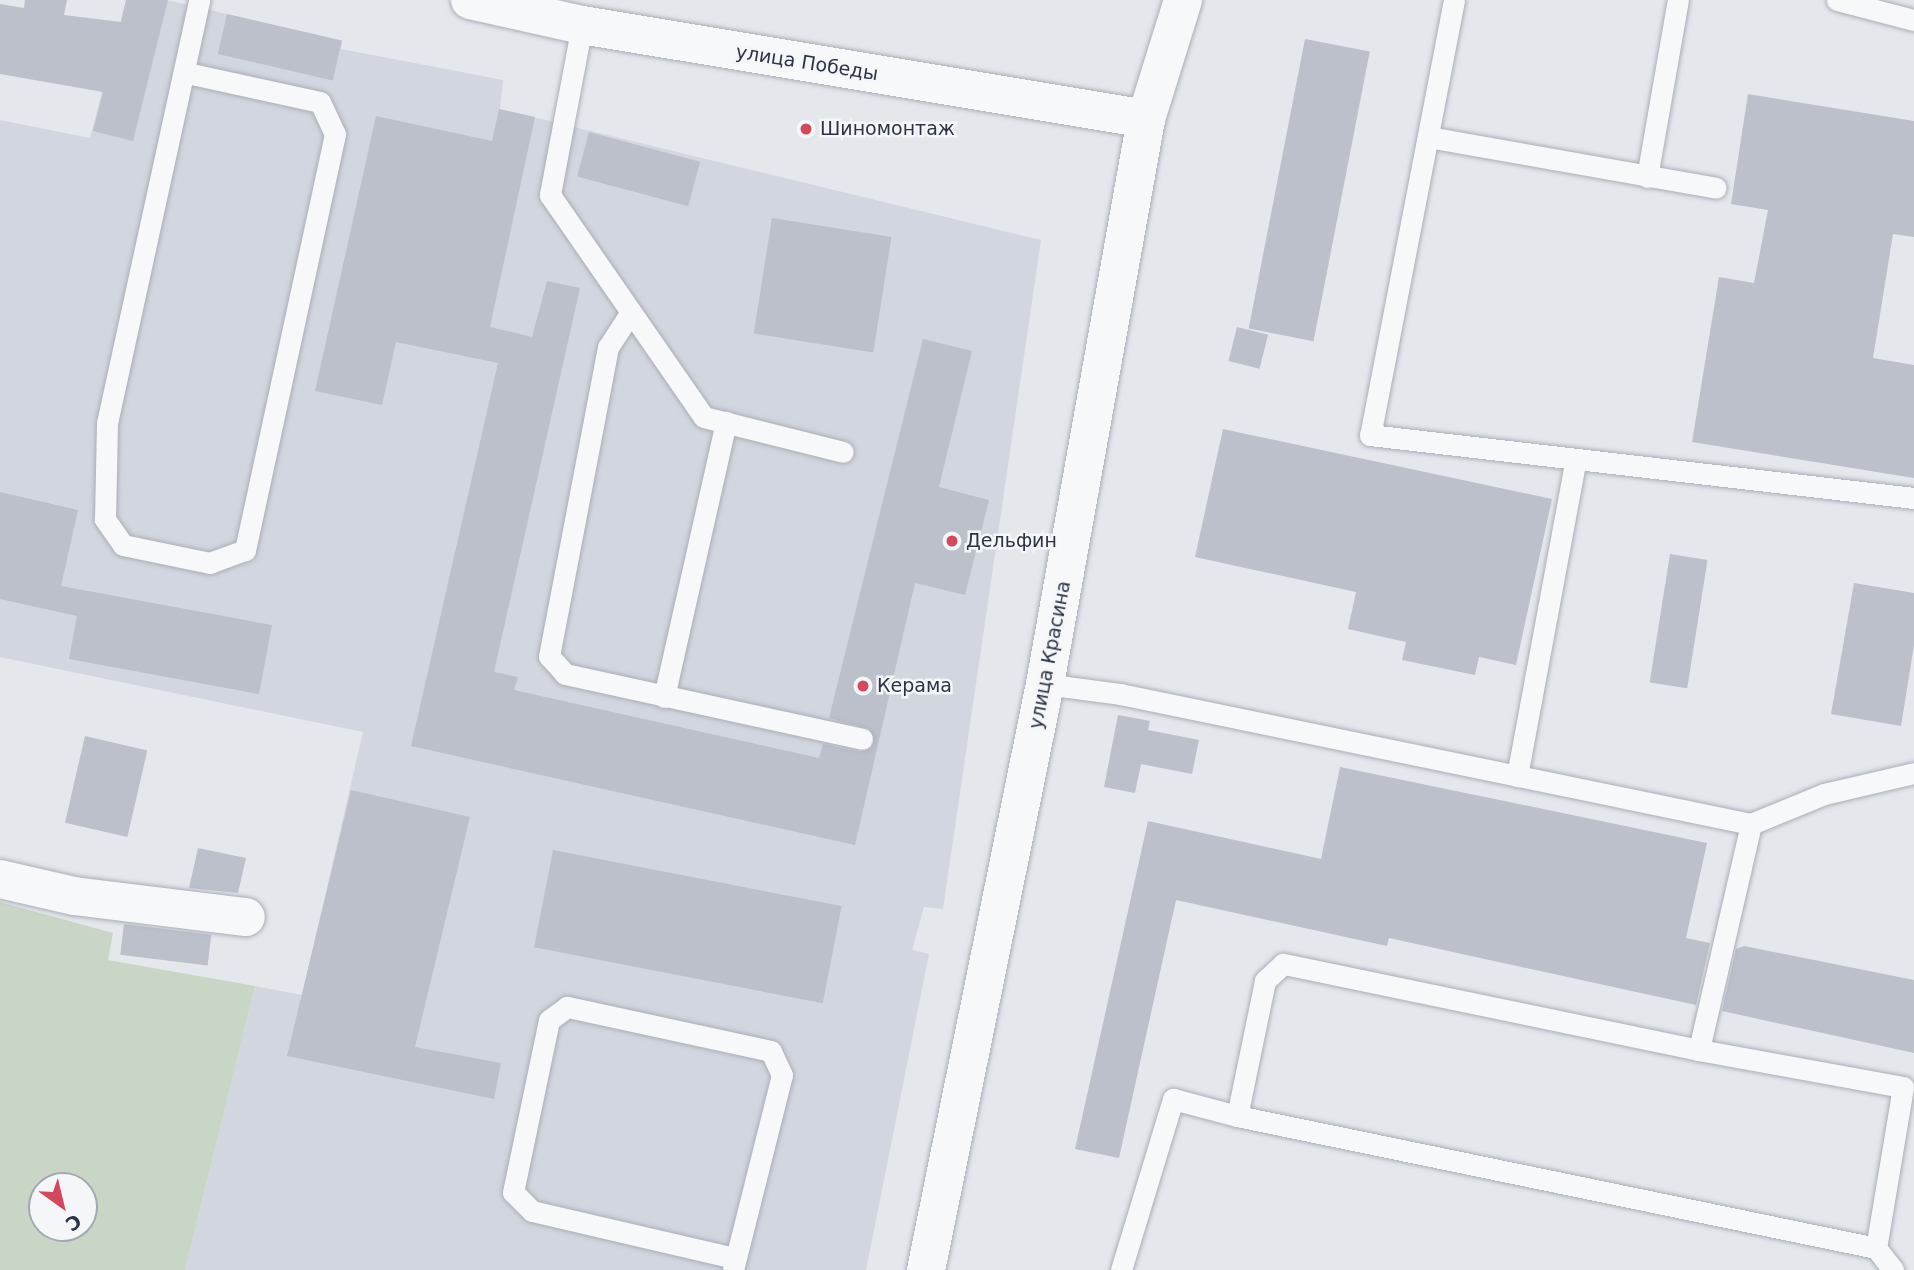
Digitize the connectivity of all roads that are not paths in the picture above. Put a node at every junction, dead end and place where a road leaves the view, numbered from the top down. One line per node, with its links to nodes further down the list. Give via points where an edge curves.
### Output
1 (199, 0): 9 (lane)
2 (470, 0): 8 (street, улица Победы)
3 (1183, 0): 10 (street, улица Красина)
4 (1454, 0): 11 (lane)
5 (1678, 0): 12 (lane)
6 (1837, 0): 7 (lane)
7 (1914, 20)
8 (582, 25): 10 (street, улица Победы); 14 (lane, via 550,195)
9 (187, 73): 9 (lane, via 320,102 335,134 245,550 210,563 123,545 106,519 107,423)
10 (1146, 119): 19 (street, улица Красина)
11 (1427, 136): 12 (lane); 17 (lane, via 1370,435)
12 (1647, 177): 13 (lane)
13 (1716, 188)
14 (629, 315): 15 (lane, via 704,417); 20 (lane, via 608,346 549,656 565,674)
15 (726, 422): 16 (lane); 20 (lane)
16 (843, 452)
17 (1576, 459): 18 (lane); 23 (lane)
18 (1914, 498)
19 (1045, 684): 23 (lane, via 1120,694); 31 (street, улица Красина)
20 (664, 697): 21 (lane)
21 (862, 739)
22 (1914, 773): 24 (lane, via 1824,794)
23 (1517, 776): 24 (lane)
24 (1751, 824): 27 (lane)
25 (0, 879): 26 (street, via 74,896)
26 (246, 917)
27 (1699, 1050): 28 (lane, via 1283,964 1265,981); 29 (lane, via 1903,1087)
28 (1237, 1116): 29 (lane); 32 (lane, via 1173,1099)
29 (1876, 1248): 33 (lane)
30 (734, 1264): 30 (lane, via 782,1075 771,1051 567,1007 550,1020 513,1192 532,1210)
31 (926, 1270)
32 (1121, 1270)
33 (1893, 1270)

